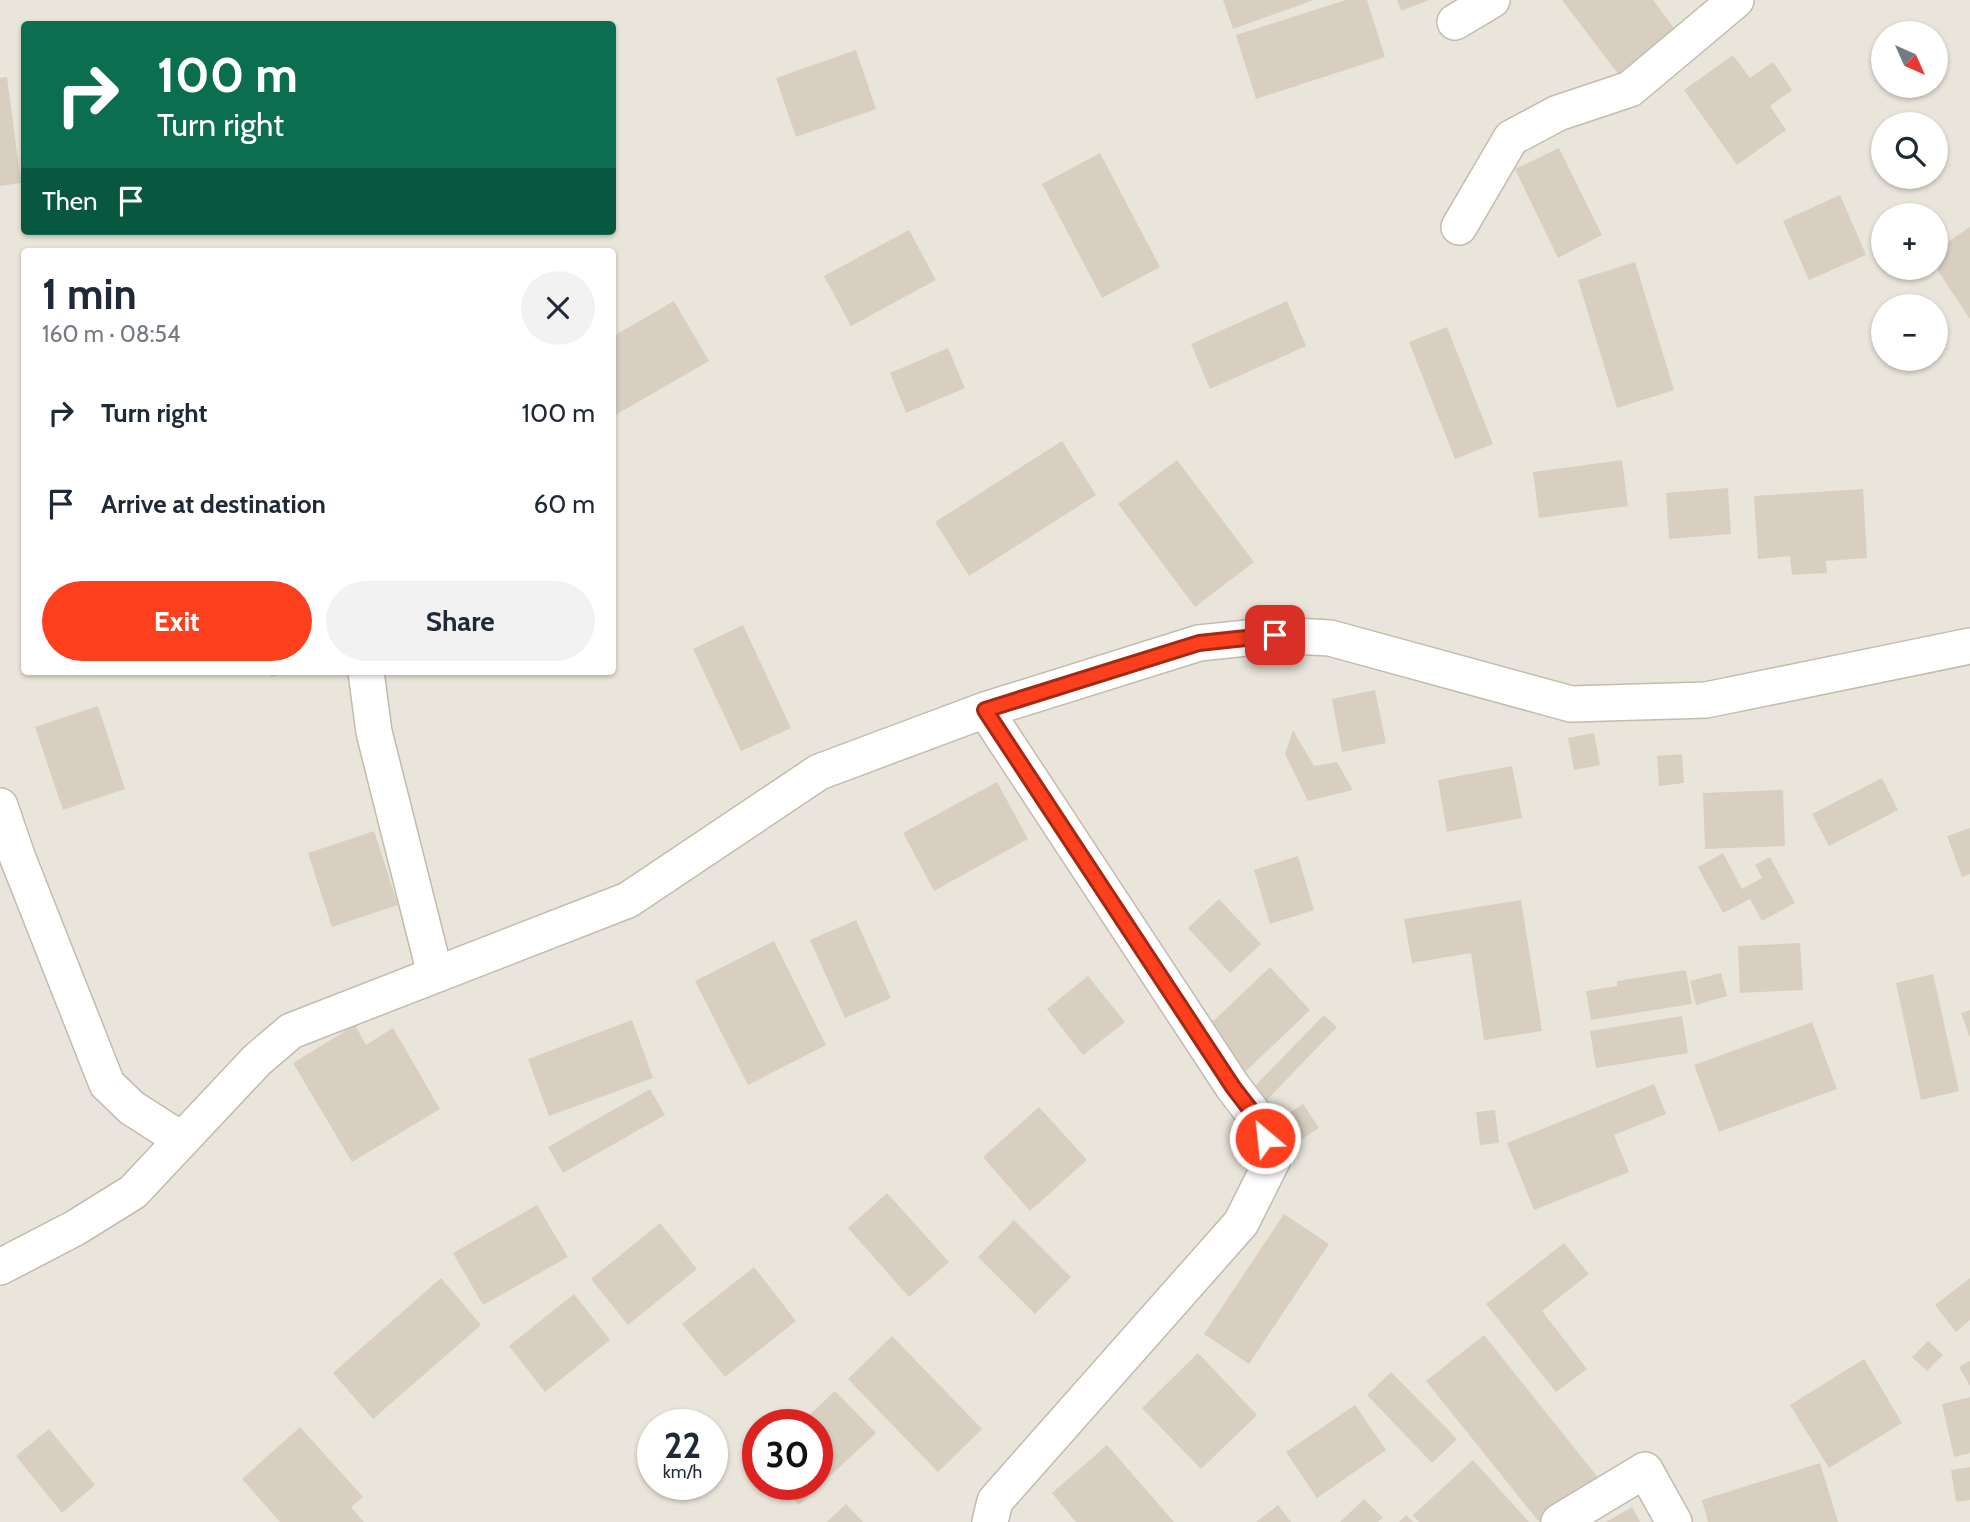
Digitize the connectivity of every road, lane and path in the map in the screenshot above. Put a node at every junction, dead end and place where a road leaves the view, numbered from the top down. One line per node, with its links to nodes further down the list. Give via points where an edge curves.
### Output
1 (1492, 0): 3 (street)
2 (1736, 0): 4 (street, via 1630,89 1558,113 1511,138)
3 (1455, 22)
4 (1459, 227)
5 (1970, 646): 7 (street, via 1706,700 1571,704 1330,638 1275,635 1199,643)
6 (366, 675): 9 (street, via 374,732)
7 (985, 710): 9 (street, via 819,772 628,900); 12 (street, via 1256,1117 1273,1159 1241,1223 995,1501)
8 (0, 806): 10 (street, via 107,1084 132,1108)
9 (435, 974): 10 (street, via 291,1031 257,1060)
10 (182, 1140): 11 (street, via 133,1192)
11 (0, 1267)
12 (990, 1522)
13 (1559, 1522): 14 (street, via 1645,1470)
14 (1674, 1522)

